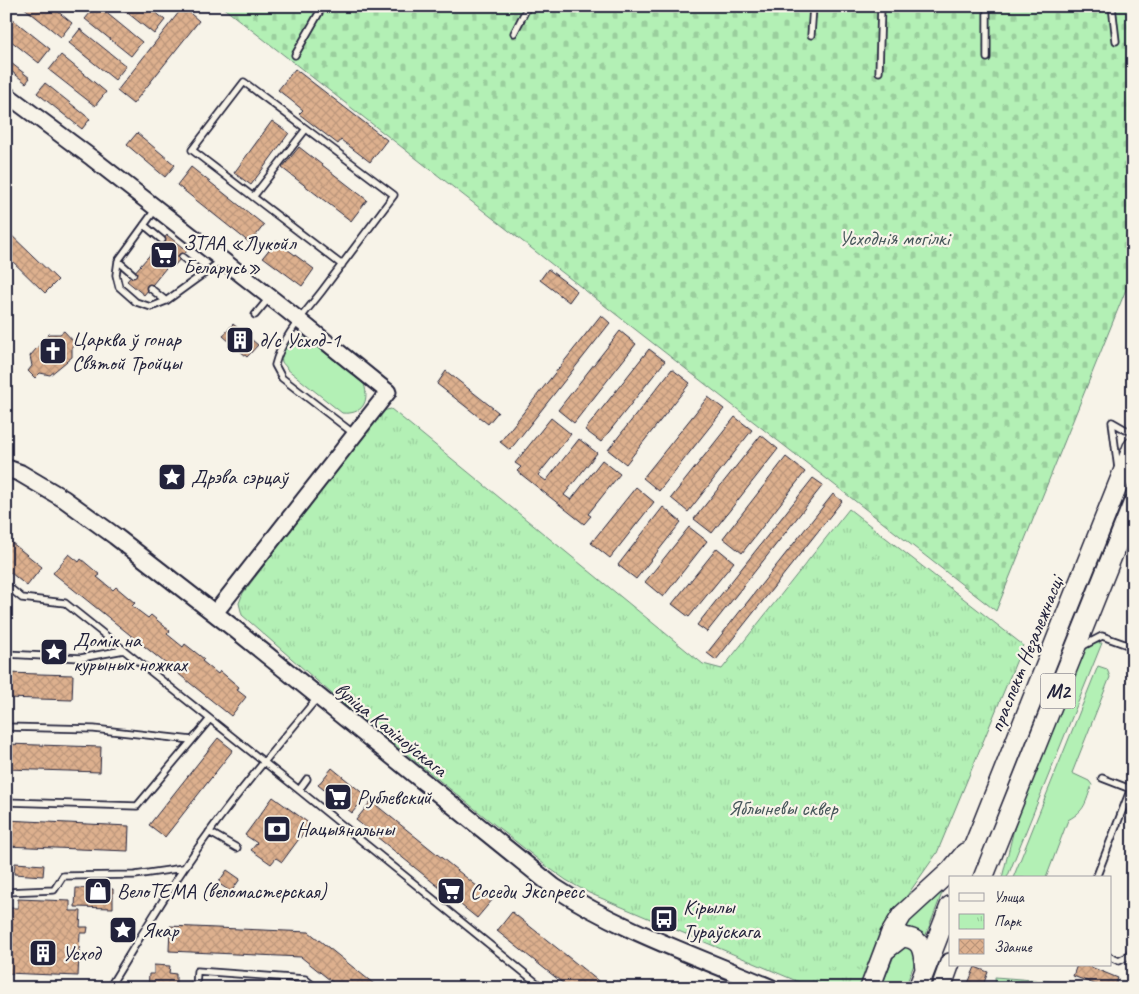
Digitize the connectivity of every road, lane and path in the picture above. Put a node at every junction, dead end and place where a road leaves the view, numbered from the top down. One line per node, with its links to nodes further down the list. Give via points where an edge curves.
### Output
1 (323, 6): 10 (lane)
2 (528, 6): 7 (lane)
3 (813, 6): 8 (lane)
4 (881, 6): 12 (lane)
5 (987, 6): 11 (lane)
6 (1112, 6): 9 (lane)
7 (514, 33)
8 (811, 34)
9 (1116, 41)
10 (295, 55)
11 (987, 58)
12 (879, 72)
13 (6, 94): 16 (street)
14 (306, 129): 15 (lane); 15 (lane, via 244,82 192,150); 22 (lane, via 394,195)
15 (253, 197): 22 (lane)
16 (156, 208): 17 (lane); 20 (street)
17 (144, 225): 18 (lane); 21 (lane)
18 (162, 240)
19 (182, 257): 24 (lane)
20 (222, 260): 24 (lane); 26 (street)
21 (118, 261): 23 (lane); 27 (lane, via 116,276 119,287 136,302 151,306)
22 (342, 265): 29 (lane)
23 (133, 274)
24 (204, 274): 27 (lane)
25 (150, 288): 27 (lane)
26 (270, 297): 28 (lane); 29 (street)
27 (166, 301)
28 (255, 315)
29 (299, 321): 31 (lane, via 278,353 275,365 282,378); 31 (street, via 388,392)
30 (1133, 430): 34 (lane, via 1112,422)
31 (355, 434): 37 (street)
32 (1133, 447): 34 (main road, праспект Незалежнасці / М2)
33 (6, 468): 37 (main road, вуліца Каліноўскага, via 64,499)
34 (1119, 481): 54 (main road, праспект Незалежнасці / М2)
35 (1133, 504): 41 (main road, праспект Незалежнасці / М2)
36 (6, 585): 39 (lane, via 22,598 65,603)
37 (215, 614): 42 (main road, вуліца Каліноўскага)
38 (1132, 646): 41 (lane, via 1102,636 1084,644)
39 (124, 650): 40 (lane, via 81,658); 43 (lane)
40 (6, 654)
41 (1072, 655): 58 (main road, праспект Незалежнасці / М2)
42 (318, 697): 46 (lane); 71 (main road, вуліца Каліноўскага, via 565,895 625,926)
43 (210, 719): 45 (lane); 46 (lane)
44 (6, 726): 45 (lane, via 94,729)
45 (192, 740): 52 (lane, via 137,806)
46 (263, 762): 50 (lane); 53 (lane)
47 (1102, 778): 51 (lane)
48 (307, 779): 50 (lane)
49 (1133, 783): 51 (lane)
50 (299, 790): 70 (lane)
51 (1132, 790): 59 (lane)
52 (6, 802)
53 (209, 832): 55 (lane); 56 (lane)
54 (974, 841): 57 (main road, праспект Незалежнасці / М2); 63 (main road, via 951,870 902,915)
55 (237, 848)
56 (183, 868): 60 (lane, via 136,875 63,876 54,890); 67 (lane)
57 (962, 876)
58 (985, 876)
59 (1097, 876)
60 (6, 892)
61 (949, 909): 66 (main road)
62 (1133, 948): 64 (lane, via 1120,961)
63 (883, 952): 66 (main road, via 902,937 915,939 921,946); 72 (main road)
64 (1112, 958)
65 (949, 966): 74 (main road)
66 (926, 968): 73 (main road)
67 (109, 988)
68 (196, 988): 69 (lane, via 197,971 305,979)
69 (316, 988)
70 (543, 988)
71 (771, 988)
72 (870, 988)
73 (918, 988)
74 (940, 988)

